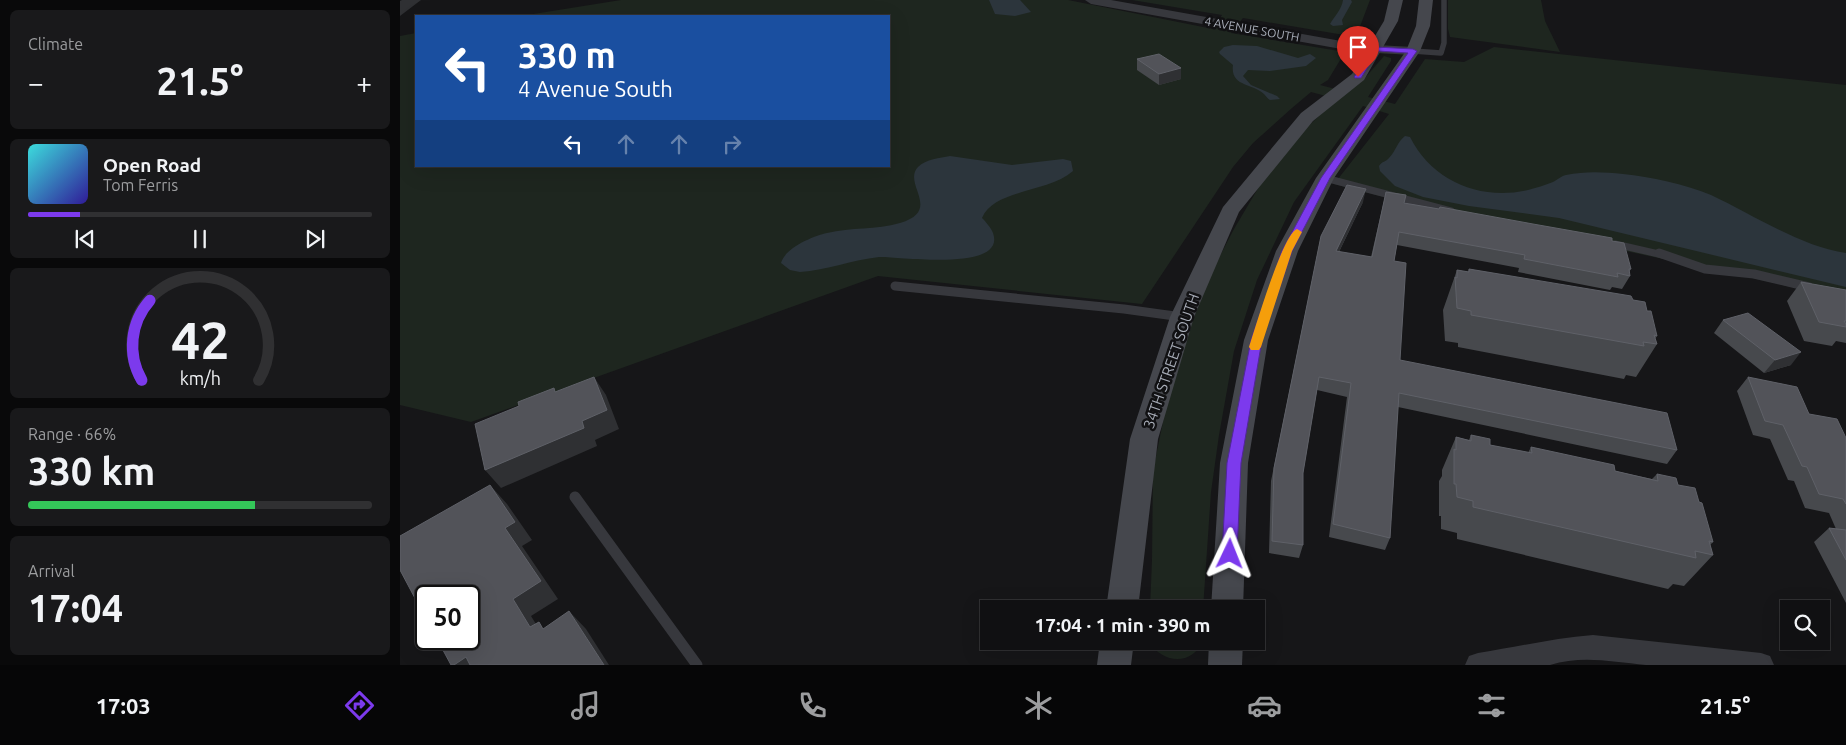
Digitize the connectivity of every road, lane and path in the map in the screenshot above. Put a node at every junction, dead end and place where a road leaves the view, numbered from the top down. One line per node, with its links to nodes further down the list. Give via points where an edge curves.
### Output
1 (1091, 0): 5 (street, 4 AVENUE SOUTH)
2 (1396, 0): 5 (main road, 34TH STREET SOUTH, via 1391,21)
3 (1426, 0): 6 (main road, via 1423,26)
4 (1444, 0): 6 (lane, via 1441,53)
5 (1376, 49): 6 (street, 4 AVENUE SOUTH); 12 (main road, 34TH STREET SOUTH, via 1358,77 1307,117 1230,211)
6 (1413, 51): 7 (main road)
7 (1325, 178): 8 (lane); 15 (main road, via 1287,251 1256,340 1234,463)
8 (1456, 213)
9 (1610, 242): 11 (lane, via 1655,252 1705,269 1754,274)
10 (895, 286): 12 (lane)
11 (1818, 289)
12 (1182, 317): 14 (main road, 34TH STREET SOUTH, via 1144,440)
13 (576, 497): 19 (lane)
14 (1123, 600)
15 (1228, 600)
16 (1116, 650): 20 (main road)
17 (1226, 650): 21 (main road)
18 (1540, 660): 22 (street); 23 (street, via 1559,650 1594,647)
19 (696, 665)
20 (1114, 665)
21 (1225, 665)
22 (1478, 665)
23 (1761, 665)

